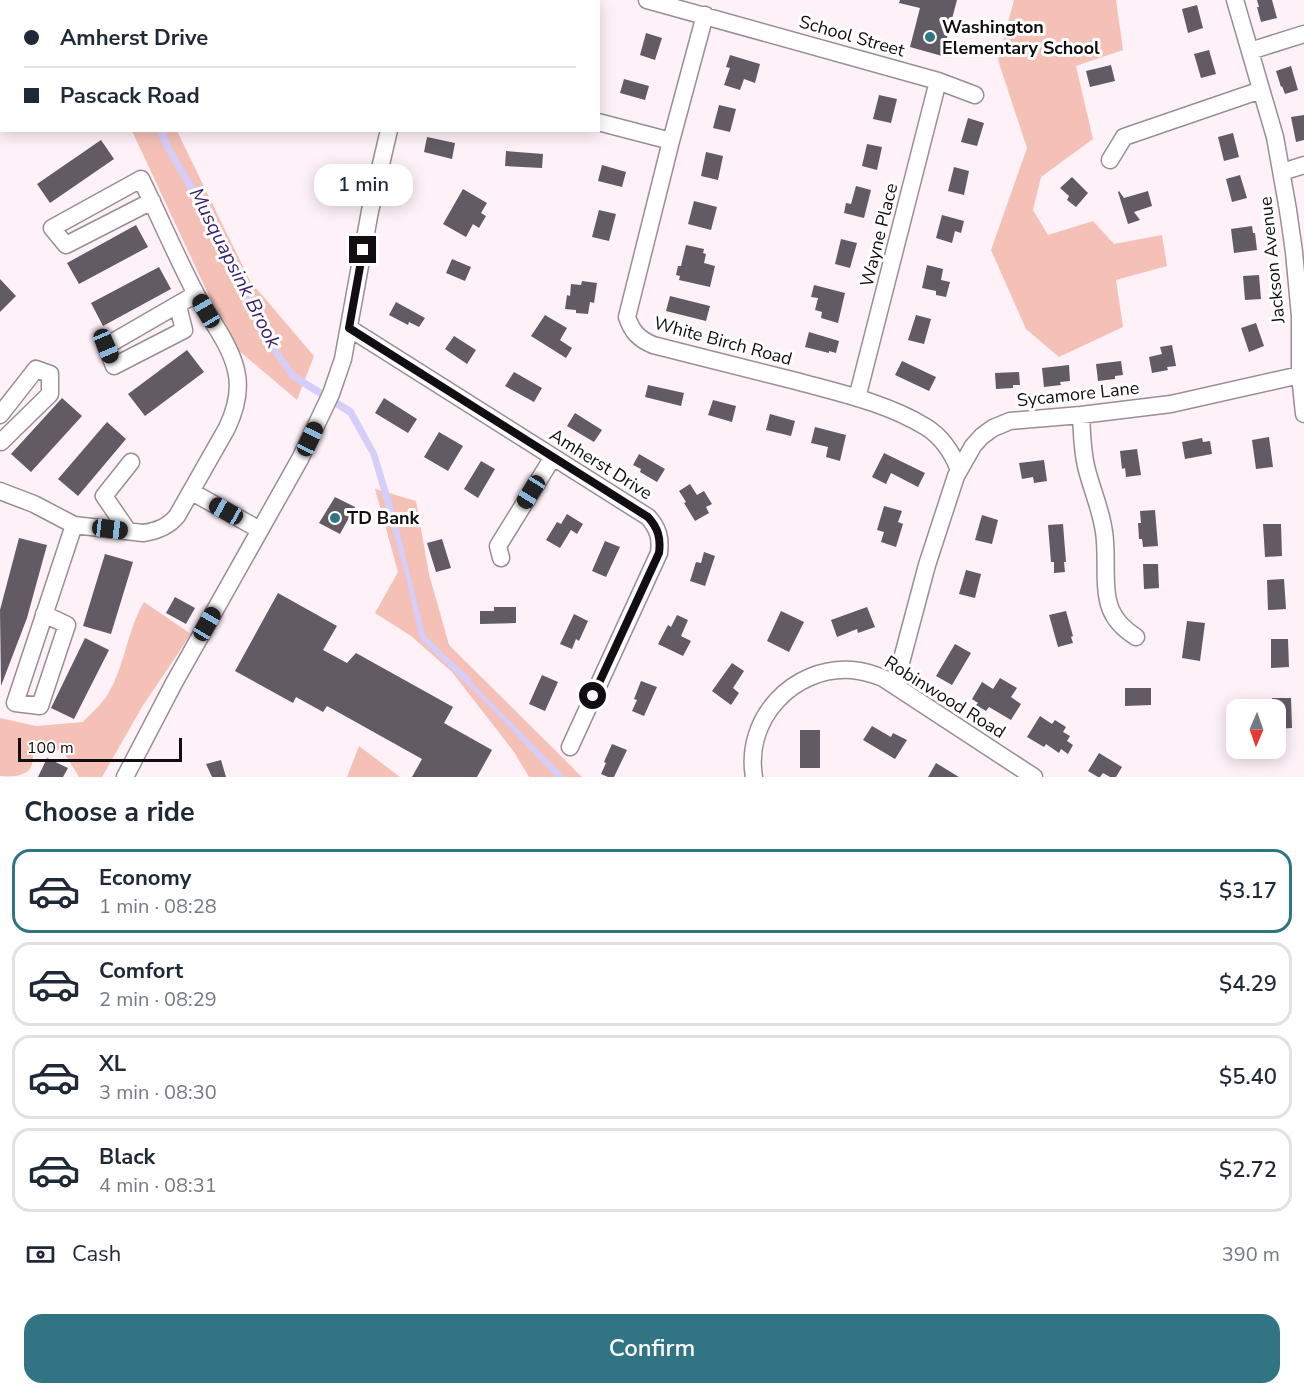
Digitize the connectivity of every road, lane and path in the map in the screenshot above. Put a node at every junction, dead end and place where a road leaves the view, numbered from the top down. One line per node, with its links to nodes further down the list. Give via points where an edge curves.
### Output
1 (647, 0): 3 (street, School Street)
2 (1235, 0): 5 (street, Jackson Avenue)
3 (705, 15): 6 (street, School Street); 11 (street, White Birch Road)
4 (1304, 34): 5 (street)
5 (1250, 51): 7 (street, Jackson Avenue)
6 (938, 81): 8 (street, School Street); 20 (street, Wayne Place)
7 (1261, 90): 12 (street, via 1124,137); 14 (street, Jackson Avenue)
8 (975, 95)
9 (600, 123): 11 (street)
10 (389, 132): 18 (street)
11 (671, 141): 20 (street, White Birch Road, via 627,317 636,336 653,345)
12 (1110, 160)
13 (1304, 165): 14 (street)
14 (1282, 172): 19 (street, Jackson Avenue, via 1300,316)
15 (152, 201): 15 (street, via 141,179 52,228 66,245); 16 (street)
16 (196, 294): 17 (street, via 106,346 114,366 184,330); 29 (street, via 231,356 238,385 233,414)
17 (178, 306)
18 (349, 328): 25 (street, Amherst Drive); 31 (street, via 343,359 324,410)
19 (1300, 375): 21 (street, Jackson Avenue); 23 (street, Sycamore Lane, via 1171,404)
20 (857, 398): 27 (street, White Birch Road, via 894,410 926,427 947,446)
21 (1304, 414)
22 (0, 415): 24 (street, via 36,369 50,374 50,394)
23 (1081, 415): 27 (street, Sycamore Lane, via 1000,425 982,436); 35 (street, via 1085,463 1104,532 1107,596 1117,621)
24 (0, 442)
25 (553, 457): 33 (street, via 498,546); 37 (street, Amherst Drive, via 648,517 659,532 660,542 659,553)
26 (131, 462): 32 (street, via 104,496)
27 (959, 470): 36 (street, Sycamore Lane, via 927,565)
28 (0, 491): 30 (street)
29 (192, 492): 31 (street); 32 (street, via 164,528 143,533)
30 (74, 525): 32 (street); 34 (street)
31 (260, 530): 38 (street)
32 (128, 531)
33 (501, 558)
34 (44, 614): 34 (street, via 40,625 15,703 40,706 67,626)
35 (1136, 637)
36 (895, 685): 39 (street, Robinwood Road, via 868,672 835,670 791,686 761,723 753,753); 40 (street, Robinwood Road)
37 (570, 747)
38 (125, 777)
39 (754, 777)
40 (1034, 777)

